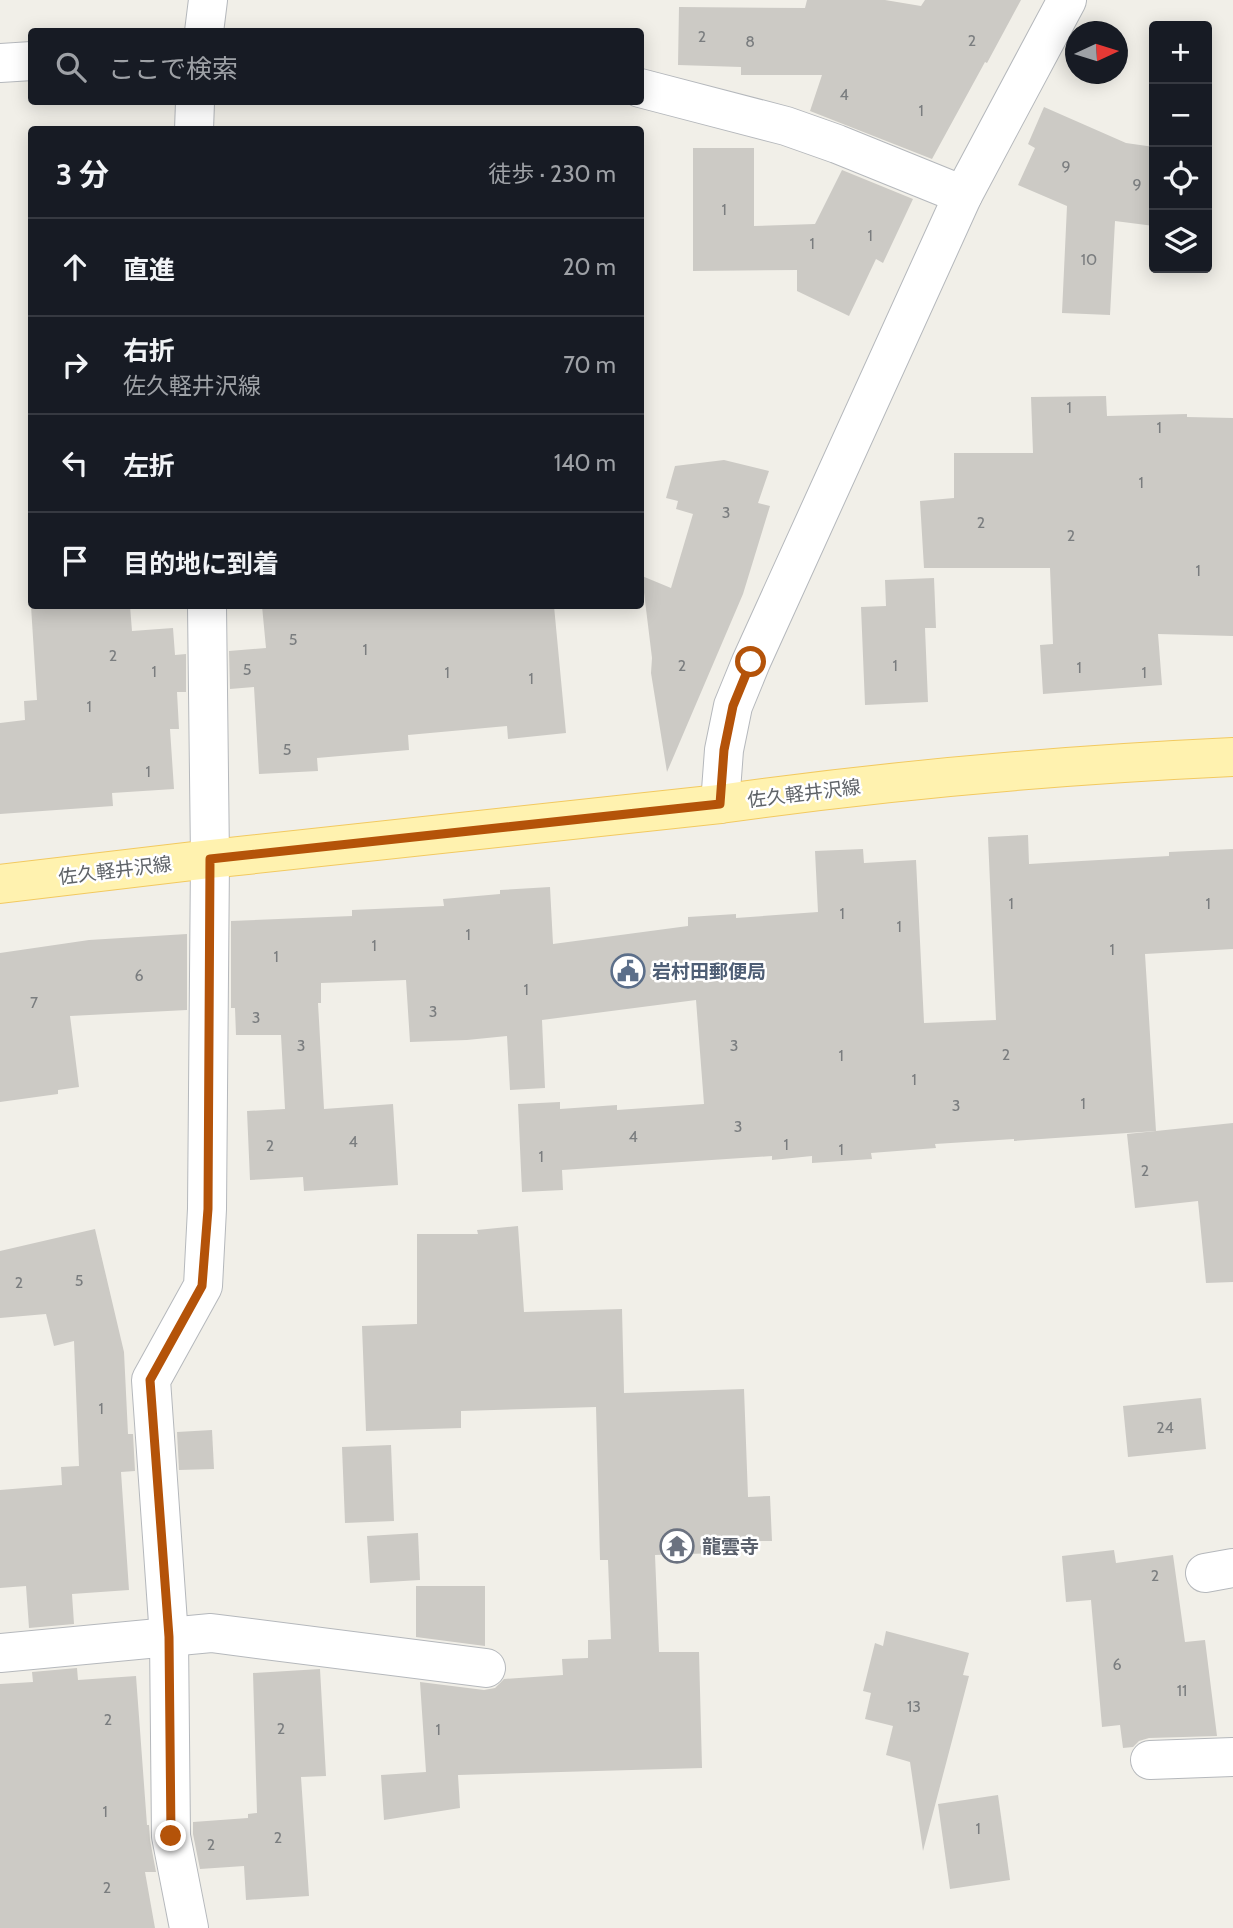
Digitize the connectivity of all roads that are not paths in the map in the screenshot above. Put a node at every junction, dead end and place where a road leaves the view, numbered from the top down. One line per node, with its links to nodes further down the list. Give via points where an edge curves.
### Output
1 (208, 0): 3 (street)
2 (1067, 0): 9 (street)
3 (204, 28)
4 (28, 61): 5 (street)
5 (0, 63)
6 (644, 89): 9 (street, via 786,126)
7 (195, 105): 8 (street)
8 (194, 126)
9 (962, 195): 12 (street, via 733,706)
10 (207, 609): 13 (street)
11 (1233, 757): 12 (main road, 佐久軽井沢線, via 1002,771)
12 (720, 804): 13 (main road, 佐久軽井沢線)
13 (210, 859): 14 (main road, 佐久軽井沢線); 15 (street, via 208,1209 202,1286 150,1380)
14 (0, 884)
15 (169, 1637): 16 (street); 17 (street, via 211,1633); 20 (street, via 171,1836)
16 (0, 1653)
17 (486, 1668)
18 (1233, 1757): 19 (street)
19 (1150, 1760)
20 (189, 1928)

